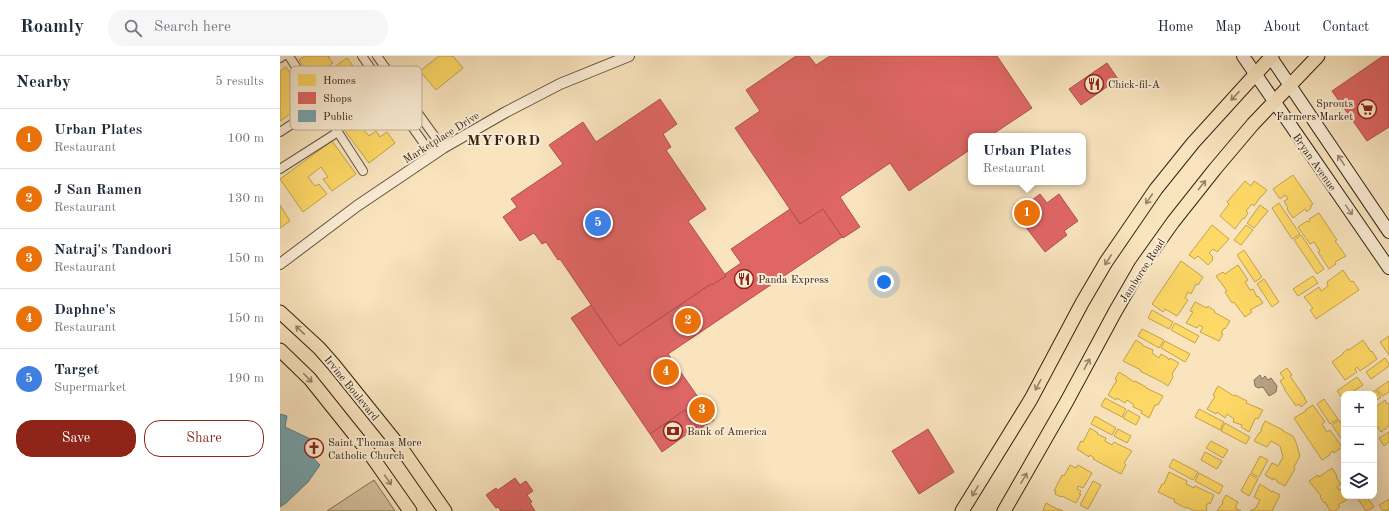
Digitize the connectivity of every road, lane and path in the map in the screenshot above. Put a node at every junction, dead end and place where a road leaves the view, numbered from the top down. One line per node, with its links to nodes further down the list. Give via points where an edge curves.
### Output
1 (283, 56): 9 (street)
2 (289, 56): 10 (street)
3 (362, 56): 11 (street)
4 (377, 56): 12 (street)
5 (629, 56): 21 (street, Marketplace Drive, via 560,84)
6 (1243, 56): 13 (main road, Bryan Avenue)
7 (1271, 56): 13 (main road); 14 (main road, Bryan Avenue)
8 (1318, 56): 14 (main road, Jamboree Road)
9 (280, 58)
10 (295, 66)
11 (369, 66)
12 (384, 66)
13 (1255, 74): 15 (main road, Bryan Avenue); 32 (main road, one-way to 32, via 1156,189 1106,262 1031,398)
14 (1290, 86): 15 (main road, Jamboree Road); 25 (main road, Bryan Avenue, one-way to 14)
15 (1274, 102): 27 (main road, Bryan Avenue, one-way to 27); 33 (main road, Jamboree Road, one-way to 15, via 1141,267 1215,169)
16 (422, 119): 21 (street)
17 (290, 125): 19 (street)
18 (415, 130): 22 (street)
19 (280, 132)
20 (338, 132): 23 (street); 24 (street)
21 (443, 148): 22 (street, Marketplace Drive)
22 (432, 154): 26 (street, Marketplace Drive)
23 (280, 169)
24 (362, 172)
25 (1389, 232)
26 (280, 264)
27 (1389, 268)
28 (280, 312): 31 (main road, Irvine Boulevard, one-way to 28, via 404,452 334,365)
29 (280, 350): 30 (main road, one-way to 30, via 310,379 370,454)
30 (410, 511)
31 (445, 511)
32 (962, 511)
33 (1004, 511)

